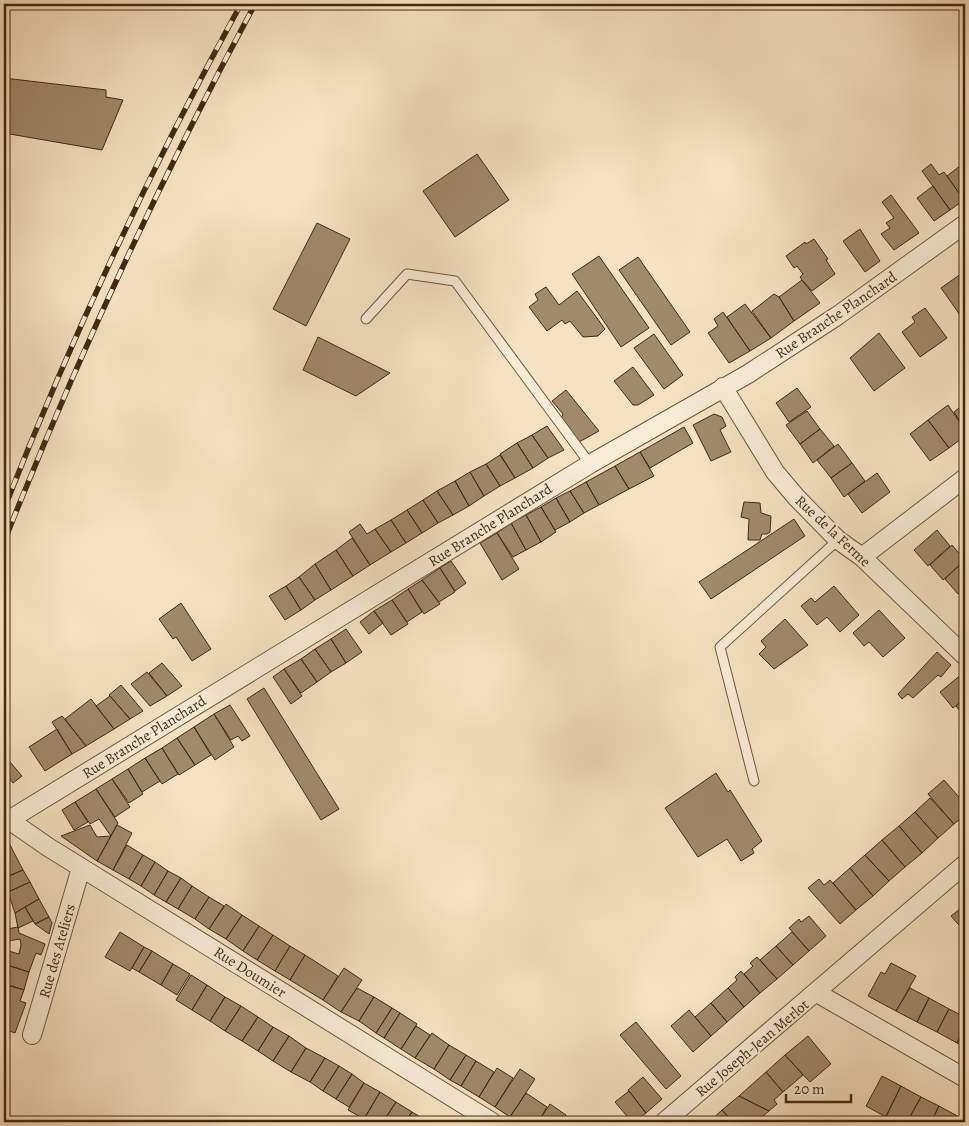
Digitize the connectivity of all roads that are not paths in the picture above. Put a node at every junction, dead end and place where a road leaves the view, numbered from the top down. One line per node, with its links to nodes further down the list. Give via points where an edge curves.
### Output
1 (965, 224): 3 (street, Rue Branche Planchard, via 837,316)
2 (366, 320): 4 (lane, via 407,274 455,281)
3 (723, 388): 4 (street, Rue Branche Planchard); 6 (street, Rue de la Ferme, via 775,472)
4 (590, 464): 10 (street, Rue Branche Planchard)
5 (965, 478): 7 (street)
6 (838, 540): 7 (street, Rue de la Ferme); 9 (lane, via 720,647)
7 (862, 557): 8 (street, Rue de la Ferme)
8 (965, 656)
9 (754, 781)
10 (6, 819): 12 (street, Rue Doumier)
11 (965, 864): 13 (street, Rue Joseph-Jean Merlot)
12 (81, 868): 14 (street, Rue des Ateliers); 16 (street, Rue Doumier)
13 (817, 993): 15 (street, Rue Joseph-Jean Merlot); 17 (street, Rue Joseph-Jean Merlot)
14 (32, 1035)
15 (965, 1078)
16 (492, 1122)
17 (664, 1122)

